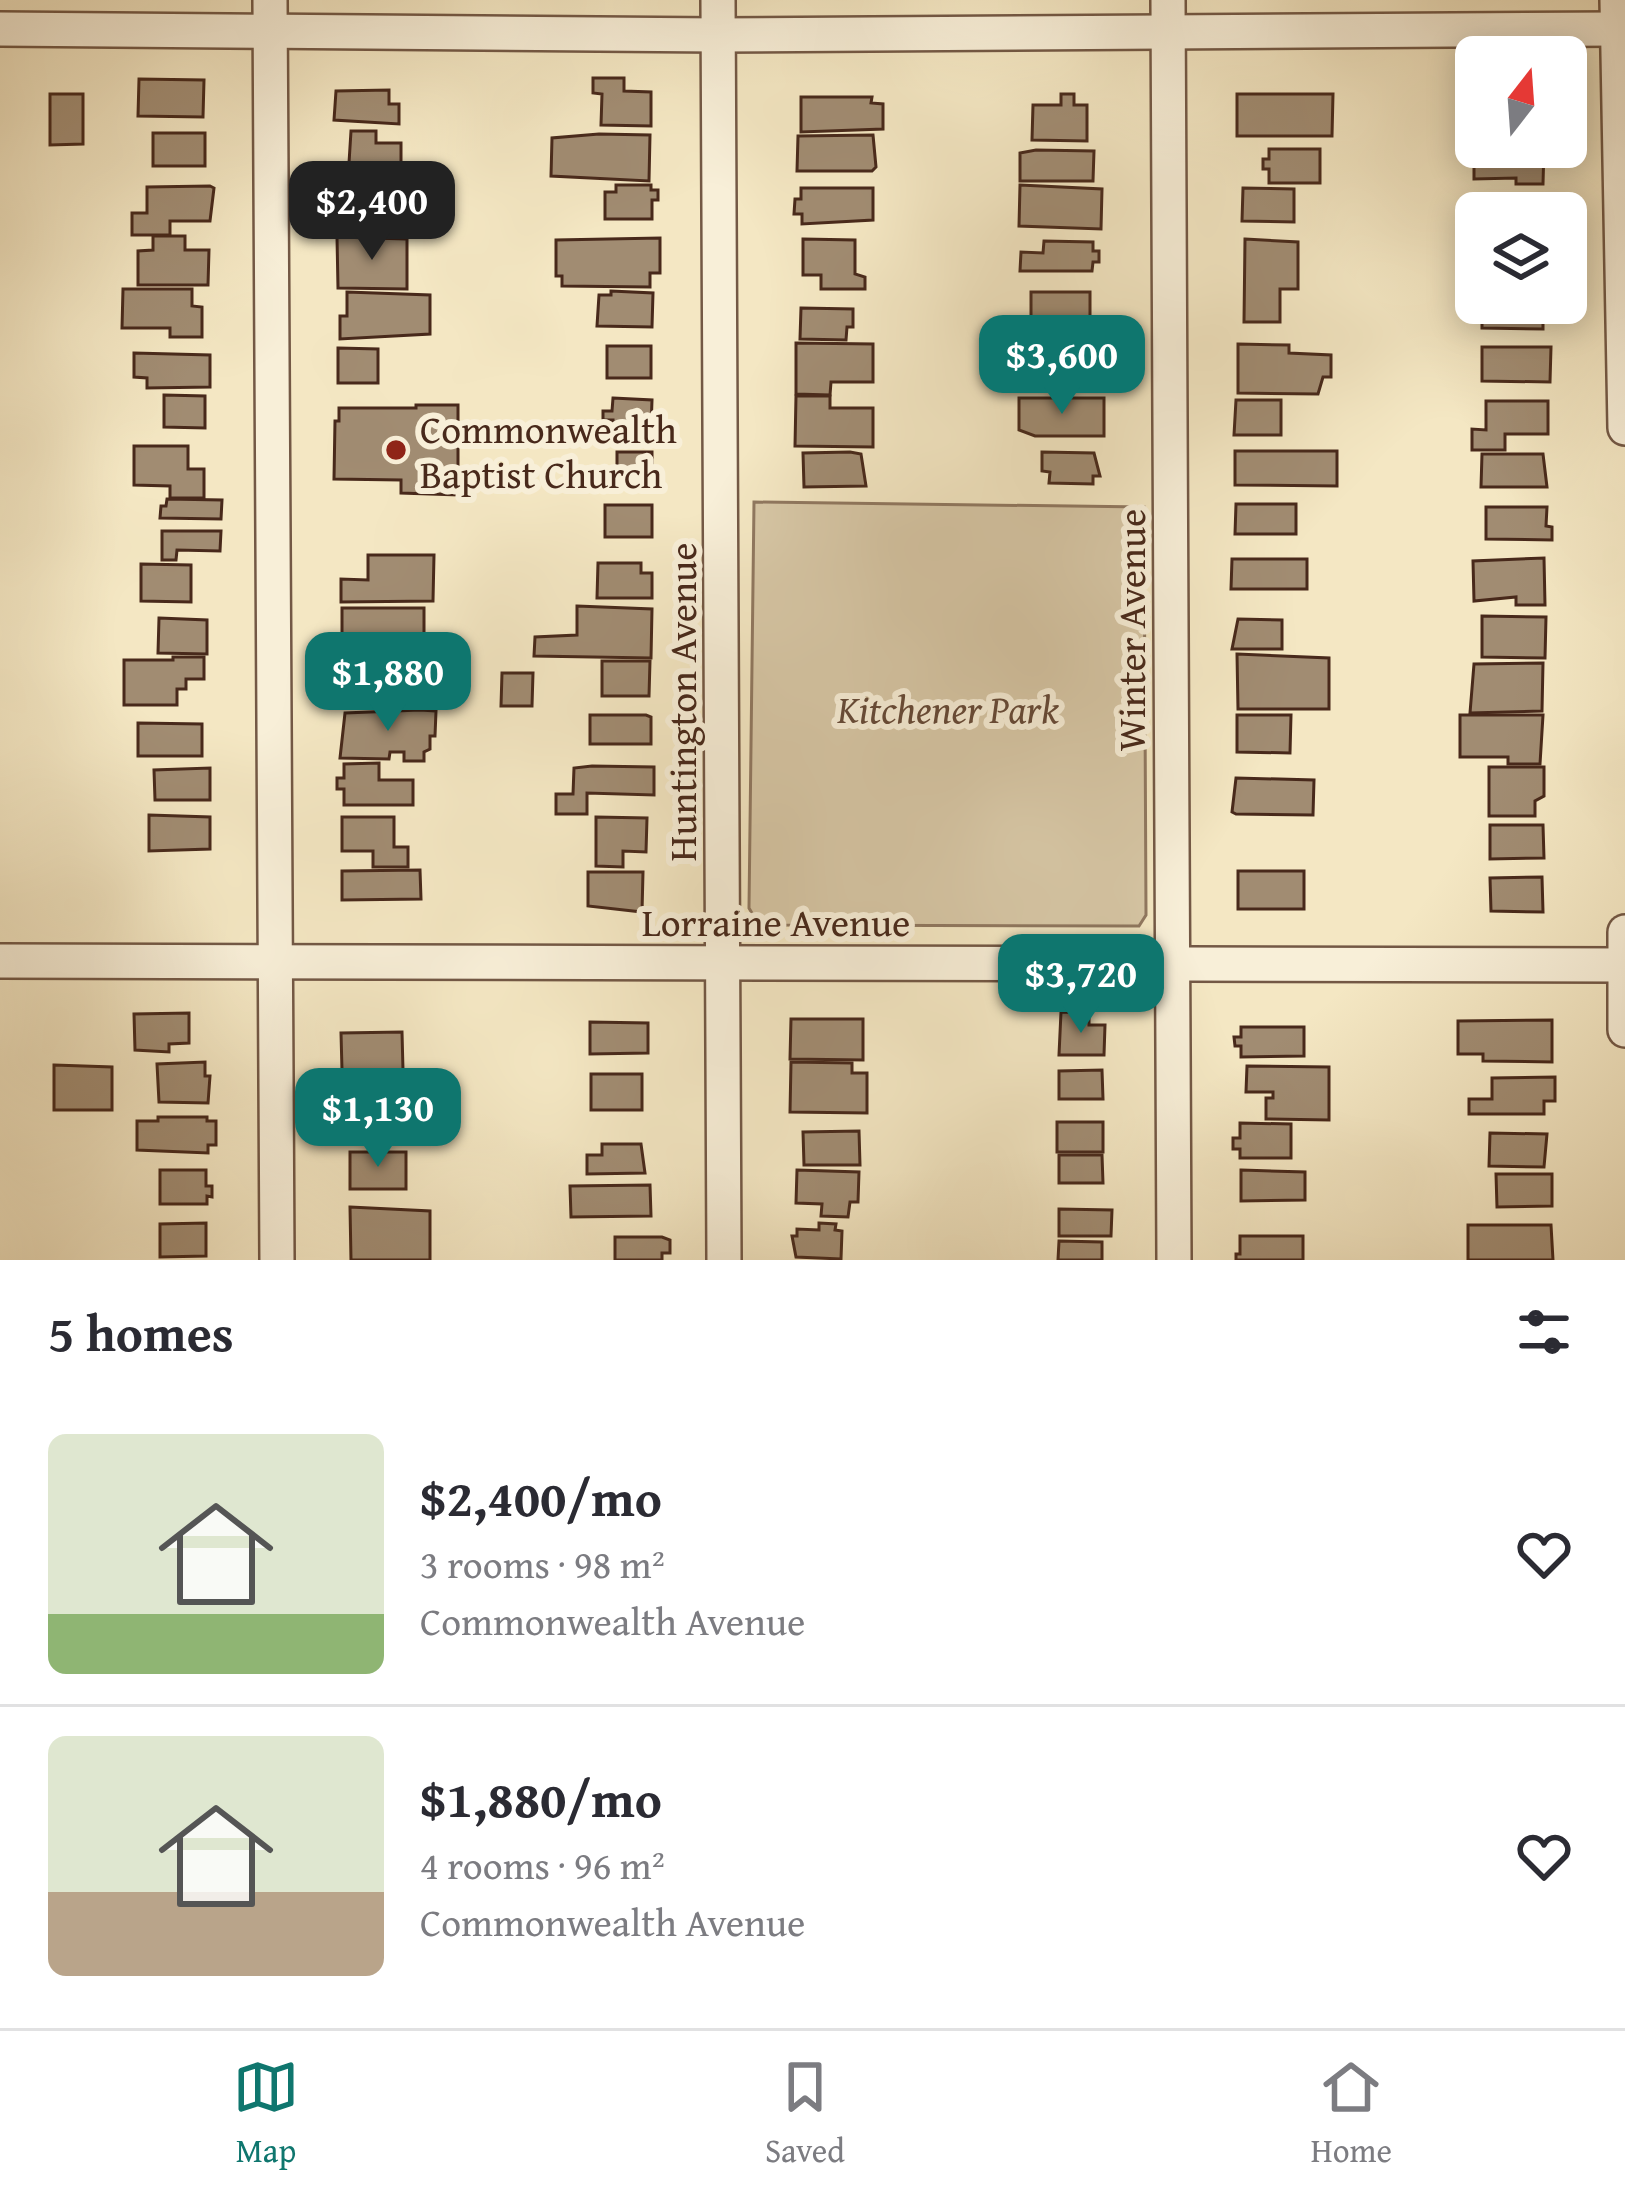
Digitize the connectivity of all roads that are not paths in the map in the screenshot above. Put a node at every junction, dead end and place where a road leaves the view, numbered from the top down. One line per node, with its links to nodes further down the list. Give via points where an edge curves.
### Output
1 (718, 0): 6 (street, Huntington Avenue)
2 (269, 15): 5 (street); 6 (street); 10 (street)
3 (1168, 15): 4 (street); 6 (street); 13 (street, Winter Avenue)
4 (1617, 15): 7 (street)
5 (0, 29)
6 (718, 35): 11 (street, Huntington Avenue)
7 (1625, 428)
8 (1625, 932): 12 (street)
9 (0, 962): 10 (street, Lorraine Avenue)
10 (276, 962): 11 (street, Lorraine Avenue); 15 (street)
11 (723, 963): 13 (street, Lorraine Avenue); 16 (street, Huntington Avenue)
12 (1624, 965): 13 (street, Lorraine Avenue); 14 (street)
13 (1173, 966): 17 (street, Winter Avenue)
14 (1625, 1030)
15 (278, 1260)
16 (724, 1260)
17 (1174, 1260)

